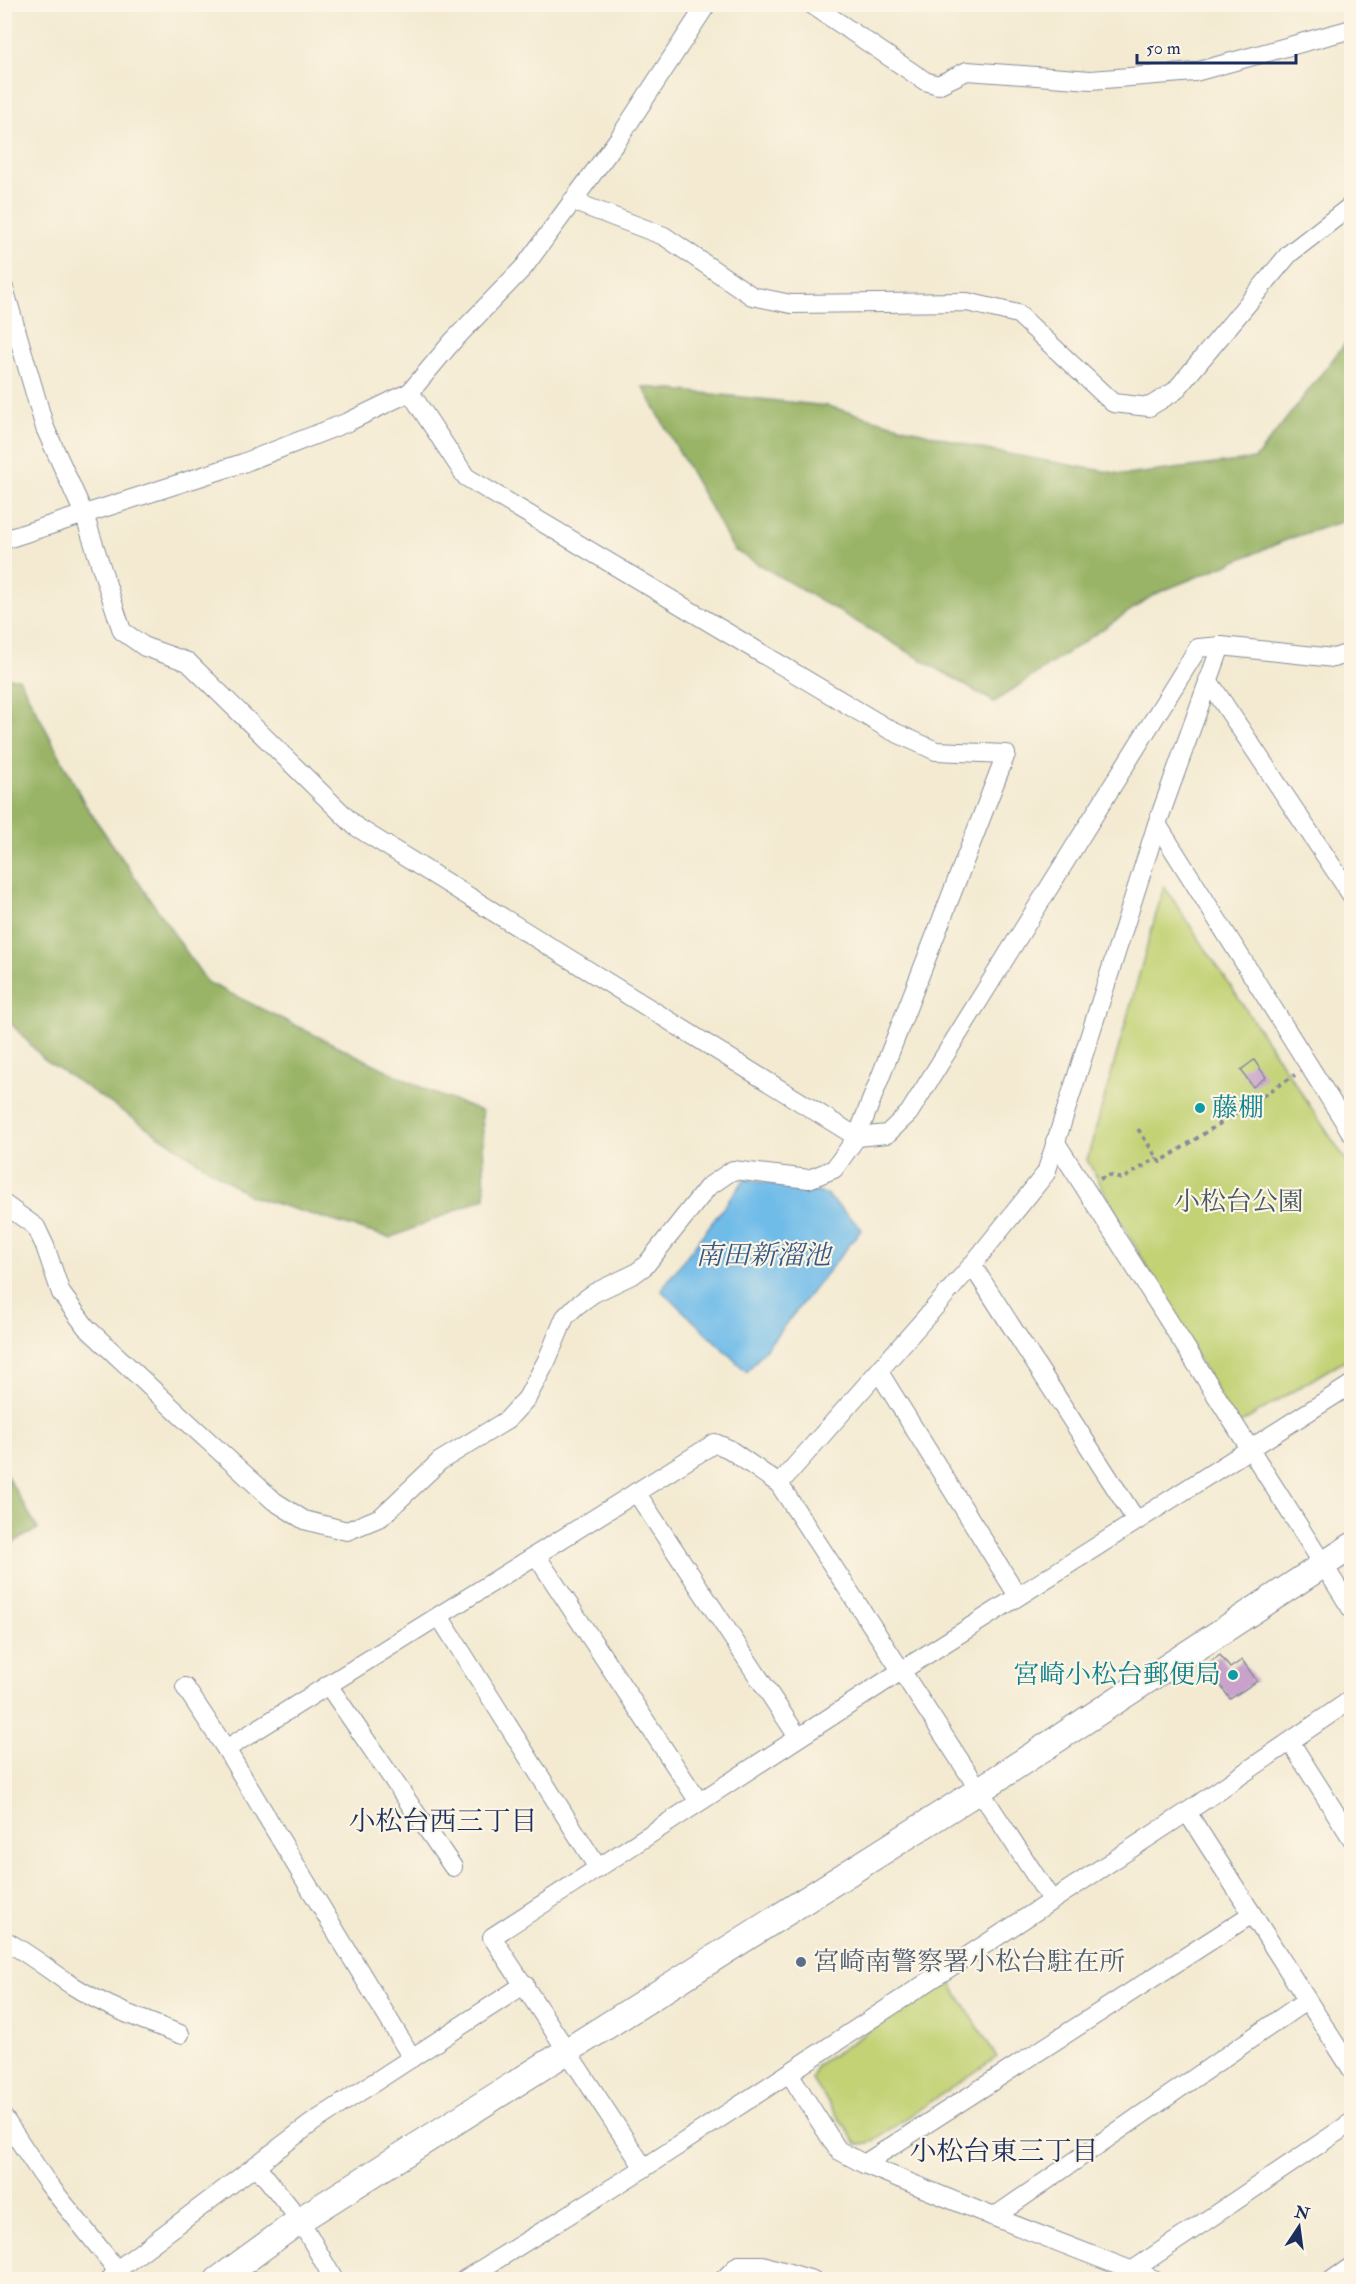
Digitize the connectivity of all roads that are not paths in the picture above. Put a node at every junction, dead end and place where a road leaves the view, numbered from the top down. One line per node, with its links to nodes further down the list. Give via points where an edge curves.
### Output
1 (707, 4): 4 (street, via 619,138)
2 (811, 4): 3 (street, via 925,81 938,85 966,71 1091,80 1195,72)
3 (1352, 29)
4 (572, 201): 5 (street, via 664,236 752,296 791,304 967,302 1018,314 1113,403 1149,407 1175,391 1288,254); 7 (street, via 524,267)
5 (1352, 205)
6 (4, 288): 8 (street, via 45,428)
7 (410, 392): 8 (street, via 348,422 243,463); 16 (street, via 465,477 890,730 936,751 1006,754)
8 (84, 514): 9 (street); 16 (street, via 122,632 145,646 188,662 355,826)
9 (4, 540)
10 (1221, 646): 11 (street, via 1334,658); 12 (street); 16 (street, via 1198,648 909,1113 887,1134)
11 (1351, 654)
12 (1208, 680): 13 (street); 14 (street)
13 (1157, 824): 15 (street); 17 (street)
14 (1352, 896)
15 (1349, 1126)
16 (857, 1137): 18 (street, via 834,1169 809,1179 733,1170 708,1187 645,1266 594,1293 565,1317 526,1398 507,1420 440,1461 381,1517 346,1532 304,1520 274,1501 86,1326 61,1293 36,1227)
17 (1055, 1142): 19 (street, via 1046,1173); 22 (street)
18 (4, 1204)
19 (972, 1265): 20 (street); 25 (street)
20 (879, 1372): 23 (street); 29 (street)
21 (1352, 1384): 22 (street)
22 (1249, 1448): 25 (street); 28 (street)
23 (779, 1484): 24 (street, via 715,1443); 32 (street)
24 (636, 1492): 27 (street); 36 (street)
25 (1136, 1520): 29 (street)
26 (1352, 1546): 28 (street)
27 (536, 1555): 31 (street); 40 (street)
28 (1322, 1564): 30 (street); 39 (street)
29 (1018, 1596): 32 (street)
30 (1352, 1610)
31 (439, 1616): 33 (street); 44 (street)
32 (901, 1671): 36 (street); 39 (street)
33 (328, 1685): 38 (street); 43 (street)
34 (185, 1688): 38 (street)
35 (1352, 1699): 37 (street)
36 (798, 1737): 40 (street)
37 (1291, 1743): 41 (street); 42 (street)
38 (226, 1749): 52 (street)
39 (978, 1791): 45 (street); 51 (street)
40 (699, 1802): 44 (street)
41 (1187, 1812): 45 (street); 46 (street)
42 (1352, 1839)
43 (453, 1867)
44 (598, 1868): 48 (street, via 492,1937)
45 (1052, 1901): 54 (street)
46 (1252, 1914): 49 (street); 57 (street)
47 (4, 1940): 50 (street, via 124,2013)
48 (525, 1984): 51 (street); 52 (street)
49 (1307, 2000): 53 (street); 60 (street)
50 (180, 2034)
51 (567, 2051): 59 (street); 61 (street)
52 (412, 2058): 58 (street)
53 (1352, 2070)
54 (789, 2073): 57 (street, via 838,2150); 59 (street)
55 (4, 2118): 64 (street)
56 (1352, 2122): 63 (street)
57 (864, 2164): 60 (street)
58 (256, 2165): 61 (street); 64 (street)
59 (645, 2168): 67 (street)
60 (994, 2217): 63 (street)
61 (300, 2220): 65 (street); 66 (street)
62 (1352, 2266): 71 (street)
63 (1133, 2270): 70 (street)
64 (113, 2275)
65 (218, 2280)
66 (334, 2280)
67 (464, 2280)
68 (723, 2280): 69 (street, via 738,2265 763,2265)
69 (813, 2280)
70 (1156, 2280)
71 (1332, 2280)

